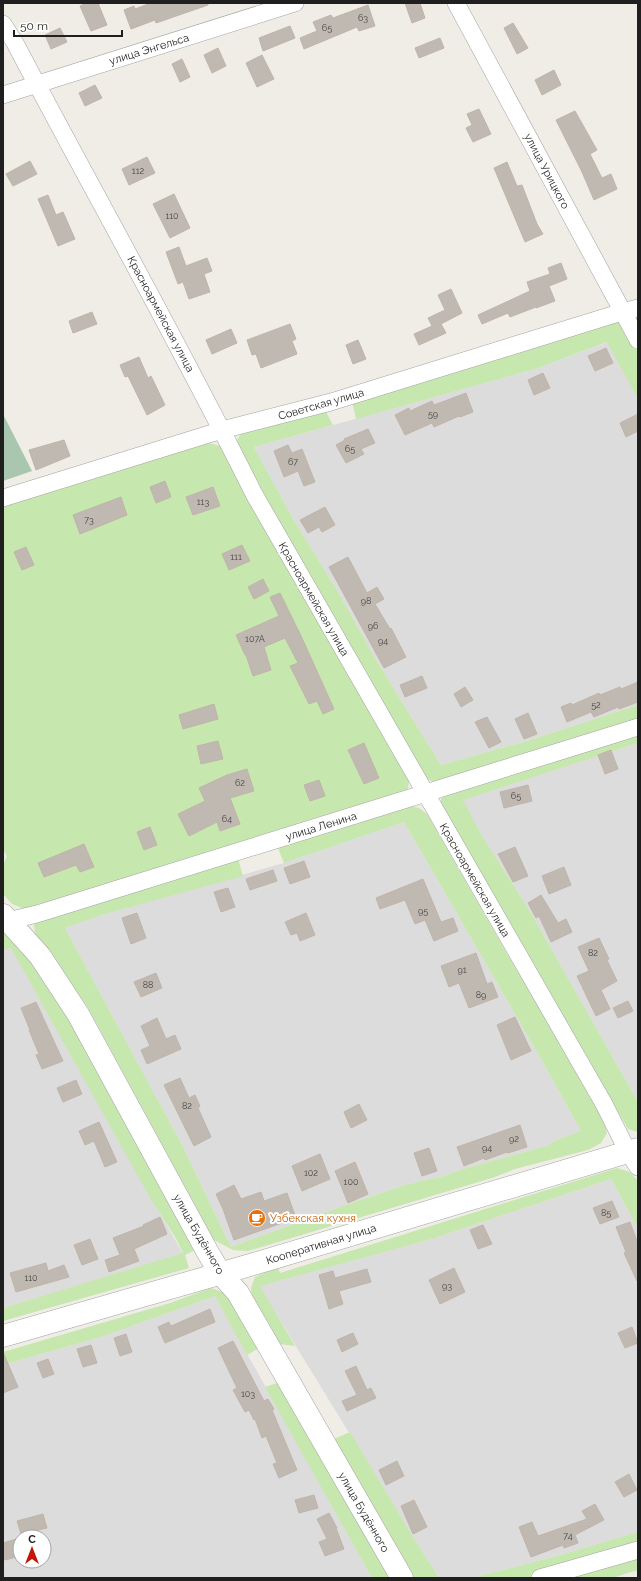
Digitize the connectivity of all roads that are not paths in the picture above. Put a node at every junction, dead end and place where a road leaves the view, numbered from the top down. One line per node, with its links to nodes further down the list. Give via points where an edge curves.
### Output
1 (296, 3): 4 (street, улица Энгельса)
2 (456, 3): 6 (street, улица Урицкого)
3 (3, 24): 4 (street, Красноармейская улица)
4 (37, 85): 5 (street, улица Энгельса); 8 (street, Красноармейская улица)
5 (3, 95)
6 (630, 310): 7 (street, улица Урицкого); 8 (street, Советская улица, via 331,402)
7 (638, 340)
8 (222, 430): 9 (street, Советская улица); 11 (street, Красноармейская улица, via 254,494)
9 (3, 498)
10 (638, 727): 11 (street, улица Ленина)
11 (425, 793): 12 (street, улица Ленина, via 37,914); 13 (street, Красноармейская улица)
12 (5, 919): 14 (street, улица Будённого, via 40,956 78,1014)
13 (635, 1156): 14 (street, Кооперативная улица)
14 (220, 1273): 15 (street, Кооперативная улица); 17 (street, улица Будённого, via 238,1294)
15 (3, 1336)
16 (638, 1550): 18 (street)
17 (402, 1578)
18 (540, 1578)

